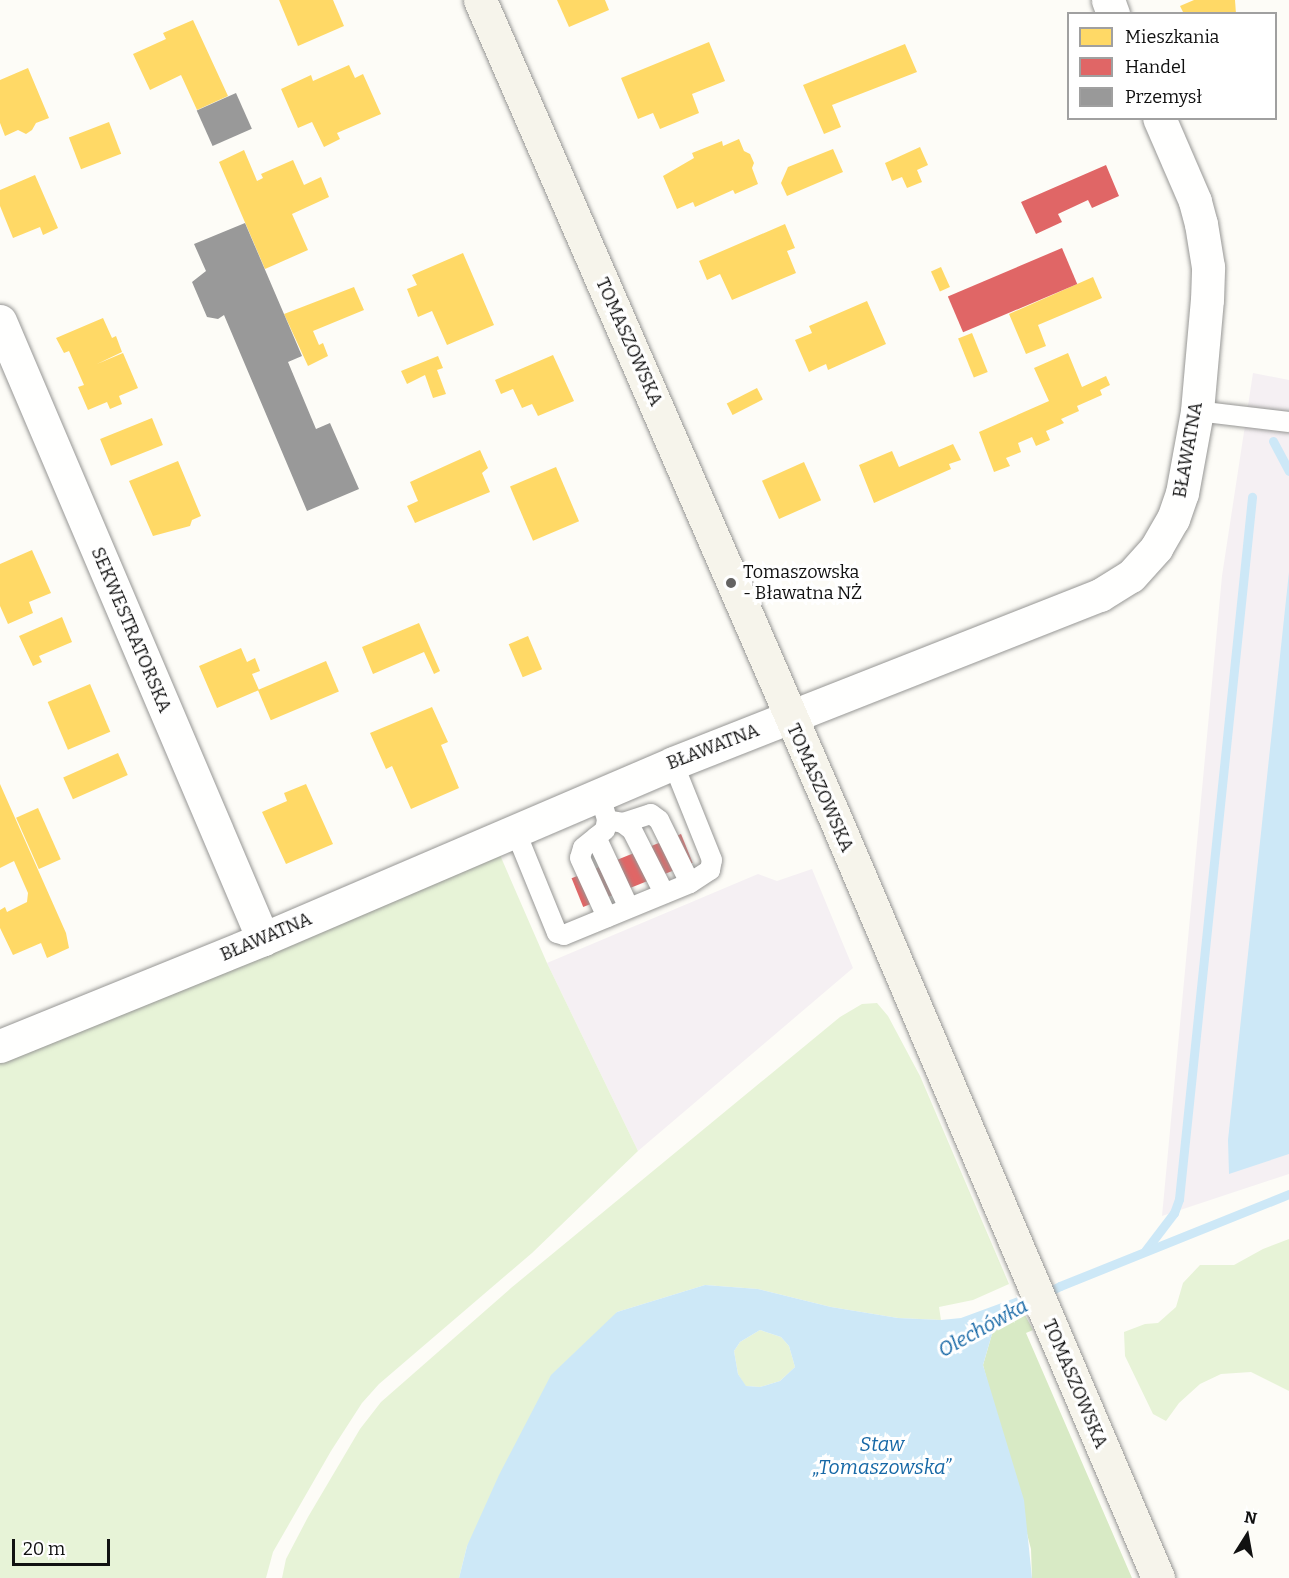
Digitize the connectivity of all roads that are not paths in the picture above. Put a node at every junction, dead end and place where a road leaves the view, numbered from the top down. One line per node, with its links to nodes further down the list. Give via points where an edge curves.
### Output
1 (480, 0): 6 (street, TOMASZOWSKA)
2 (1160, 120): 4 (street, BŁAWATNA, via 1195,201 1208,267)
3 (0, 321): 15 (street, SEKWESTRATORSKA)
4 (1197, 411): 5 (lane); 6 (street, BŁAWATNA, via 1182,493 1173,519 1156,548 1131,576 1100,596)
5 (1289, 422)
6 (790, 719): 7 (street, BŁAWATNA); 17 (street, TOMASZOWSKA)
7 (673, 763): 8 (street, BŁAWATNA); 11 (lane, via 712,860 710,870)
8 (610, 812): 9 (street, BŁAWATNA); 10 (lane, via 605,830); 11 (lane, via 651,814 659,820); 12 (lane, via 632,830)
9 (515, 830): 14 (lane, via 557,933 564,935); 15 (street, BŁAWATNA)
10 (596, 837): 13 (lane); 14 (lane, via 583,848 580,858)
11 (690, 883): 12 (lane)
12 (664, 893): 13 (lane)
13 (629, 908): 14 (lane)
14 (607, 917)
15 (263, 939): 16 (street, BŁAWATNA)
16 (0, 1046)
17 (1158, 1578)

